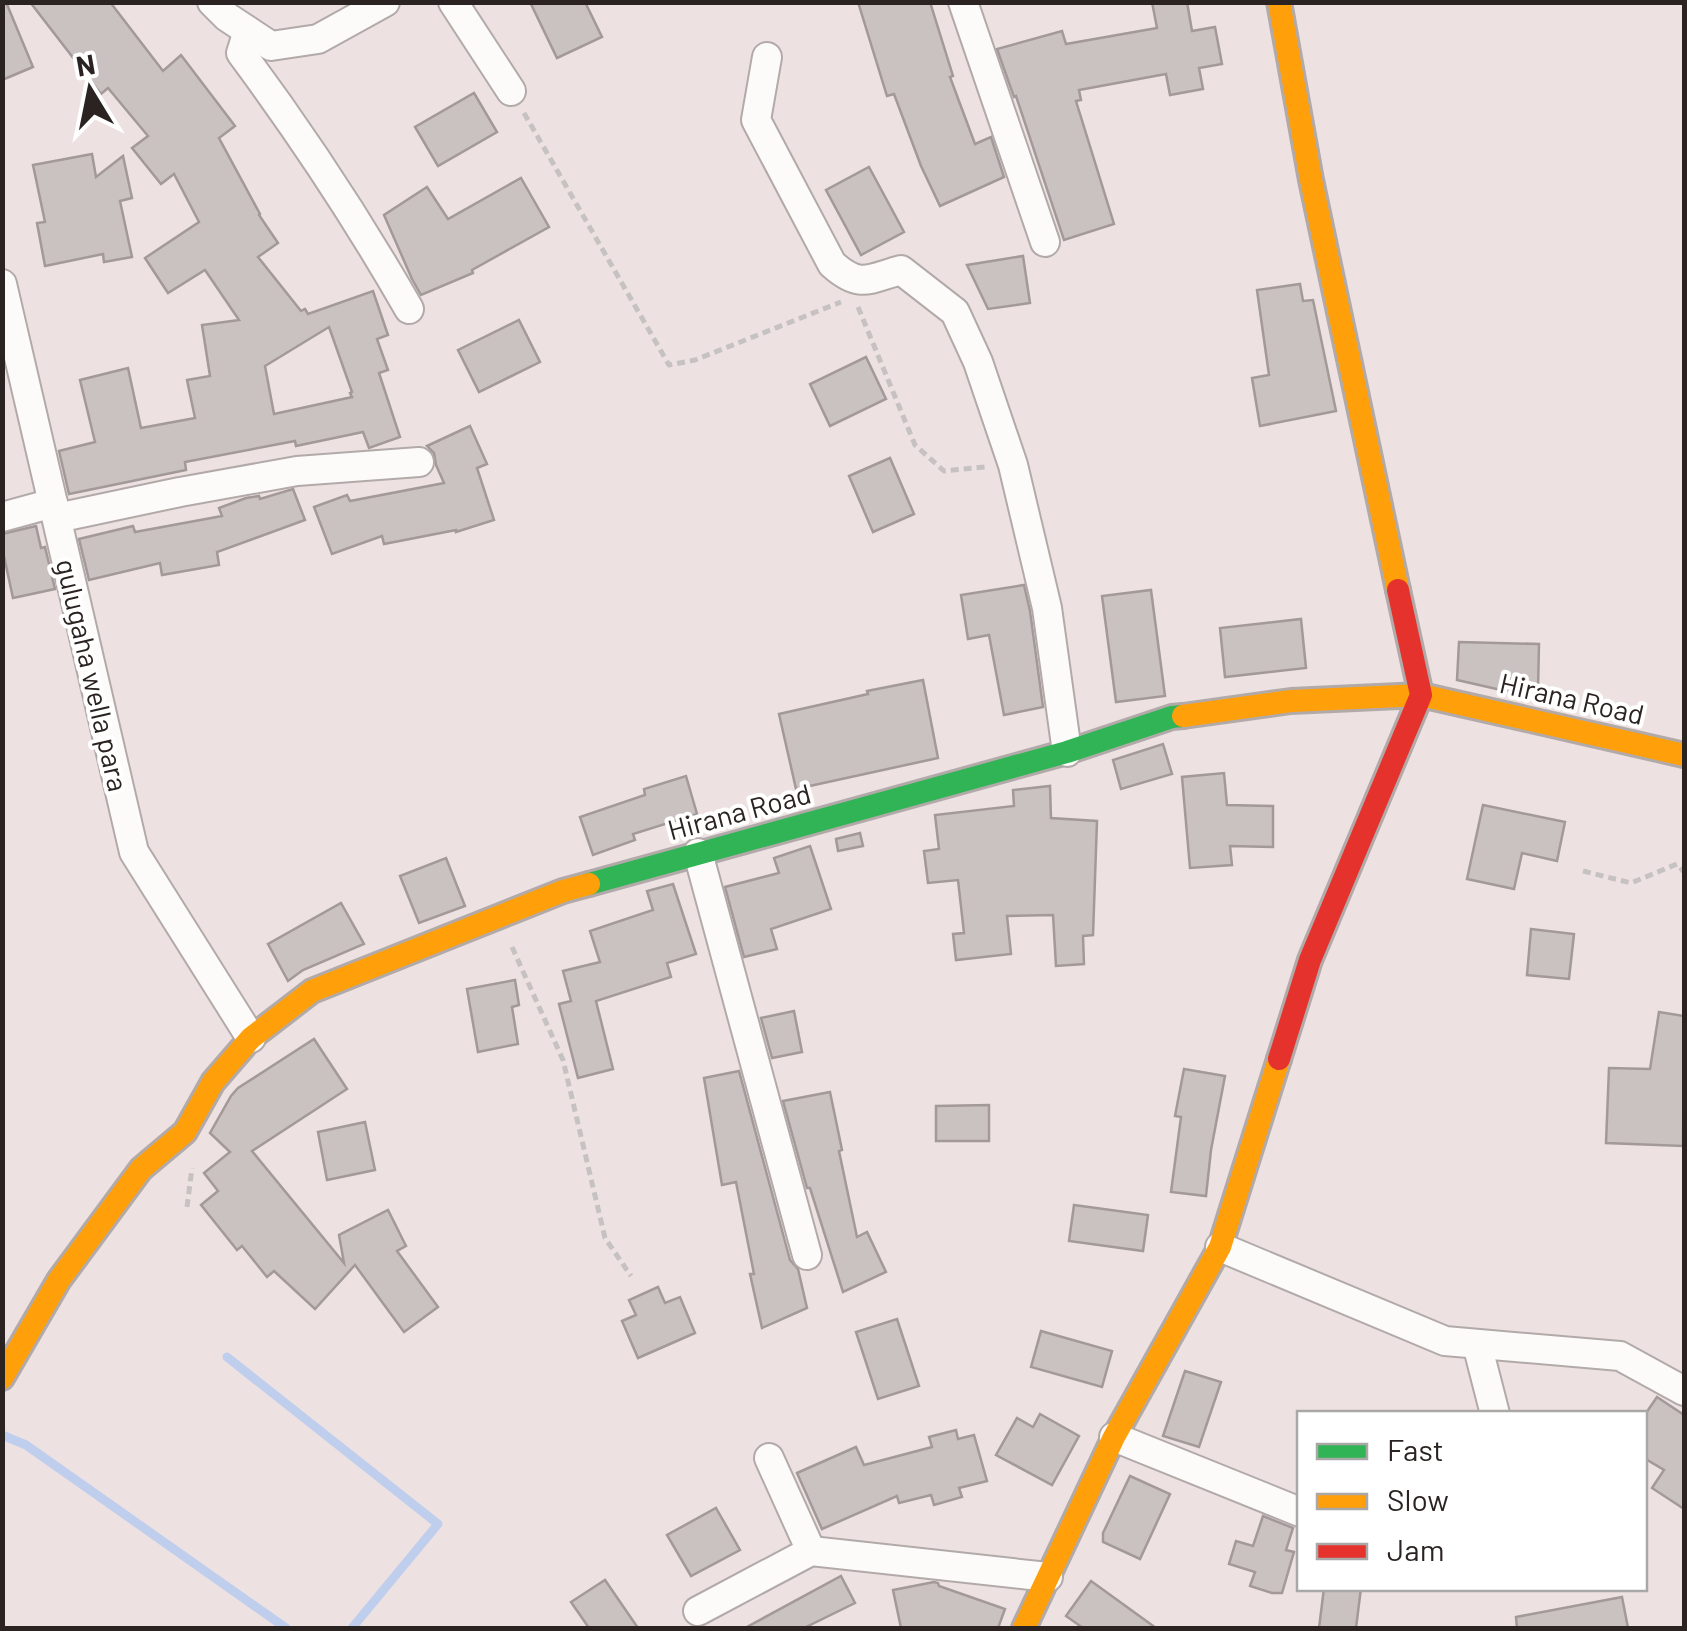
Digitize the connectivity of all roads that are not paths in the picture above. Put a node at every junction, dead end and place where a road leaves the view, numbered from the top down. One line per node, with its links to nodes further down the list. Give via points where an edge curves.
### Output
1 (212, 2): 6 (street)
2 (385, 2): 6 (street, via 318,39 271,46)
3 (453, 2): 8 (street)
4 (963, 2): 9 (street)
5 (1279, 2): 15 (street)
6 (248, 31): 11 (street, via 241,53 368,236)
7 (768, 57): 16 (street, via 756,120 832,264 859,282 900,270 955,312 978,362 1013,465 1048,608)
8 (511, 91)
9 (1045, 242)
10 (2, 284): 13 (street, gulugaha wella para)
11 (409, 309)
12 (419, 462): 13 (street, via 297,471)
13 (55, 511): 14 (street); 19 (street, gulugaha wella para, via 134,852)
14 (2, 516)
15 (1421, 694): 16 (street, Hirana Road, via 1172,717); 17 (street, Hirana Road); 20 (street, via 1310,960)
16 (1067, 752): 18 (street, Hirana Road)
17 (1684, 755)
18 (698, 853): 19 (street, Hirana Road, via 562,891 312,991); 21 (street)
19 (251, 1038): 23 (street, Hirana Road, via 213,1082 185,1132 140,1169 59,1280)
20 (1220, 1246): 22 (street, via 1444,1341); 26 (street)
21 (807, 1255)
22 (1477, 1344): 24 (street, via 1620,1356); 25 (street)
23 (2, 1378)
24 (1684, 1391)
25 (1494, 1411)
26 (1114, 1437): 28 (street); 30 (street)
27 (769, 1458): 29 (street)
28 (1297, 1511)
29 (811, 1551): 30 (street); 31 (street)
30 (1048, 1577): 32 (street)
31 (698, 1612)
32 (1024, 1628)

